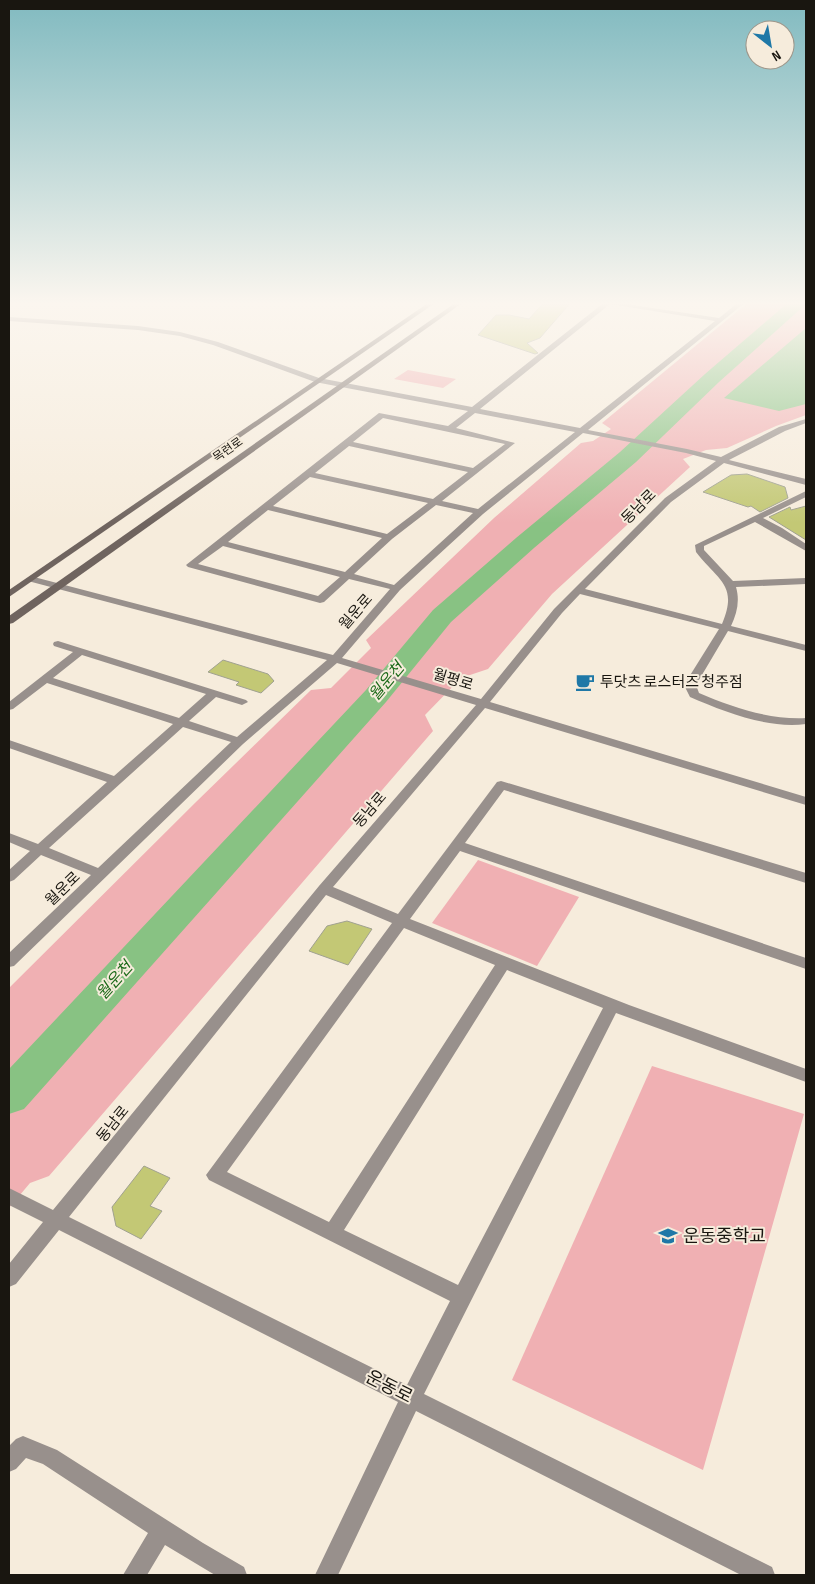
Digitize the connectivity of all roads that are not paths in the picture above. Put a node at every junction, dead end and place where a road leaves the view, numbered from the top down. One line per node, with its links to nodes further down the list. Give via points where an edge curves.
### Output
1 (301, 375): 6 (street)
2 (326, 375): 6 (street, 목련로)
3 (356, 375): 7 (street, 목련로)
4 (517, 375): 8 (street)
5 (651, 375): 11 (street, 월운로)
6 (318, 380): 7 (street); 26 (street, 목련로)
7 (343, 384): 8 (street); 29 (street, 목련로)
8 (474, 409): 10 (street); 11 (street)
9 (806, 421): 13 (street, 동남로, via 782,429)
10 (450, 429): 12 (street, via 382,415); 14 (street, via 511,442)
11 (581, 430): 13 (street); 20 (street, 월운로)
12 (348, 443): 14 (street); 15 (street)
13 (724, 459): 16 (street); 31 (street, 동남로, via 668,500)
14 (474, 471): 18 (street)
15 (309, 474): 18 (street); 19 (street)
16 (806, 482)
17 (806, 494): 21 (street)
18 (434, 501): 20 (street); 22 (street)
19 (267, 507): 22 (street); 23 (street)
20 (480, 512): 30 (street, 월운로)
21 (755, 518): 24 (street); 28 (street, via 700,545 699,550)
22 (389, 537): 25 (street)
23 (221, 543): 25 (street); 25 (street, via 191,565 320,600)
24 (806, 548)
25 (346, 575): 30 (street)
26 (31, 578): 29 (street, 월평로); 32 (street, 목련로)
27 (806, 580): 28 (street)
28 (728, 584): 34 (street, via 734,606)
29 (58, 586): 33 (street, 목련로); 38 (street, 월평로)
30 (396, 588): 38 (street, 월운로)
31 (579, 591): 34 (street); 42 (street, 동남로, via 558,611)
32 (9, 594)
33 (9, 621)
34 (725, 628): 36 (street); 44 (street, via 693,675 690,685 694,695 712,703 781,721)
35 (58, 644): 37 (street)
36 (806, 648)
37 (80, 651): 39 (street); 40 (street)
38 (335, 659): 42 (street, 월평로); 46 (street, 월운로)
39 (45, 679): 43 (street); 45 (street)
40 (214, 693): 41 (street); 45 (street)
41 (242, 702)
42 (482, 705): 49 (street, 월평로); 56 (street, 동남로)
43 (9, 707)
44 (806, 721)
45 (181, 723): 46 (street); 48 (street)
46 (239, 742): 53 (street, 월운로)
47 (9, 744): 48 (street)
48 (116, 782): 52 (street)
49 (806, 801)
50 (9, 837): 52 (street)
51 (457, 845): 55 (street, via 501,785); 57 (street); 60 (street)
52 (41, 848): 53 (street); 54 (street)
53 (100, 874): 58 (street, 월운로)
54 (9, 877)
55 (806, 878)
56 (324, 888): 57 (street); 64 (street, 동남로)
57 (401, 921): 59 (street); 65 (street, via 215,1175)
58 (9, 962)
59 (504, 963): 61 (street); 65 (street)
60 (806, 964)
61 (612, 1005): 62 (street); 67 (street)
62 (806, 1075)
63 (12, 1197): 64 (street, 운동로)
64 (56, 1219): 66 (street, 동남로); 68 (street, 운동로)
65 (333, 1232): 67 (street)
66 (9, 1278)
67 (462, 1297): 68 (street)
68 (411, 1398): 73 (street); 74 (street, 운동로)
69 (9, 1462): 70 (street, via 23,1446 50,1457)
70 (162, 1530): 71 (street); 72 (street)
71 (134, 1575)
72 (236, 1575)
73 (326, 1575)
74 (764, 1575)

